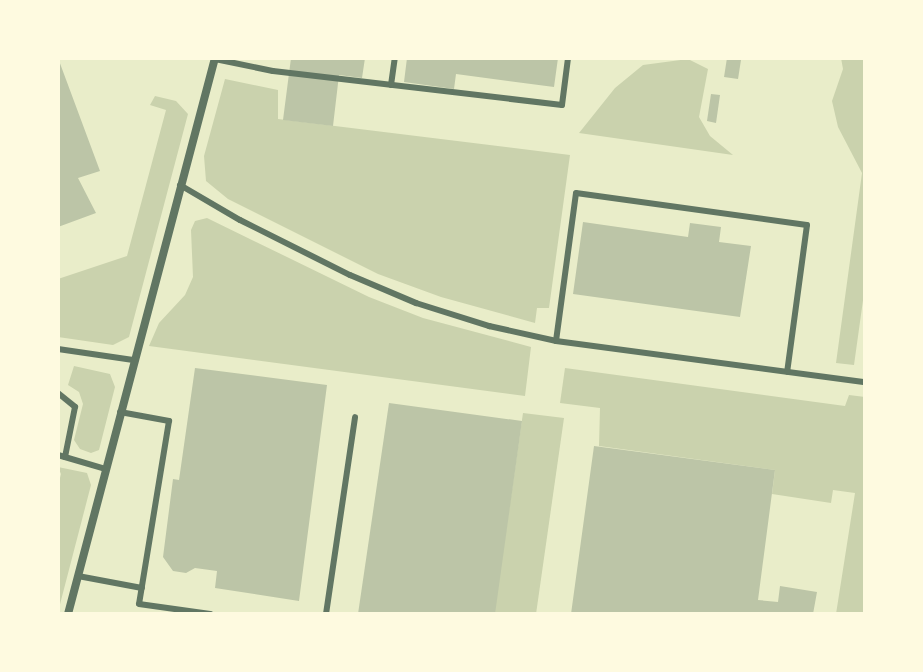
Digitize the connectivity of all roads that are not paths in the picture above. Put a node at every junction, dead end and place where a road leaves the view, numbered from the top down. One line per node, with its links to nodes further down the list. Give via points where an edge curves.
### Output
1 (215, 58): 4 (lane, via 273,71); 5 (street)
2 (395, 58): 4 (lane)
3 (568, 58): 4 (lane, via 562,105)
4 (391, 85)
5 (180, 185): 6 (lane, via 254,227 416,303); 8 (street)
6 (556, 341): 9 (lane); 9 (lane, via 576,193 807,225)
7 (58, 349): 8 (lane)
8 (133, 360): 12 (street)
9 (787, 372): 10 (lane)
10 (865, 382)
11 (58, 393): 14 (lane, via 75,407)
12 (120, 412): 15 (street); 17 (lane, via 169,421)
13 (355, 417): 20 (lane)
14 (61, 456): 15 (lane)
15 (106, 469): 16 (street)
16 (78, 576): 17 (lane); 18 (street)
17 (142, 588): 19 (lane, via 139,604)
18 (68, 614)
19 (210, 614)
20 (326, 614)

